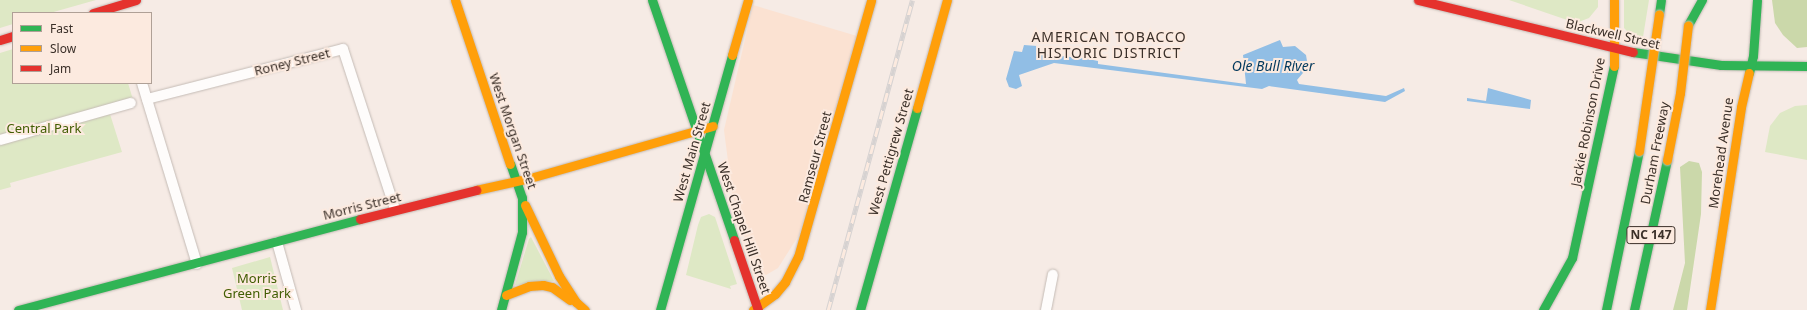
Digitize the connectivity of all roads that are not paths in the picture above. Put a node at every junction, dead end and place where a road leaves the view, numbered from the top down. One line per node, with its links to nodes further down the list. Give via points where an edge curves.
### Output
1 (136, 0): 13 (main road)
2 (455, 0): 28 (main road, West Morgan Street)
3 (652, 0): 25 (main road, West Chapel Hill Street)
4 (748, 0): 24 (main road, West Main Street)
5 (871, 0): 38 (main road, Ramseur Street, via 812,218 798,257 785,282 772,297)
6 (947, 0): 44 (main road, West Pettigrew Street)
7 (1418, 0): 18 (main road, Blackwell Street)
8 (1614, 0): 18 (main road, Jackie Robinson Drive)
9 (1661, 0): 31 (main road, Durham Freeway / NC 147, bridge, via 1638,151)
10 (1690, 0): 15 (main road, Durham Freeway / NC 147)
11 (1702, 0): 15 (main road)
12 (1757, 0): 19 (main road, Morehead Avenue)
13 (119, 9): 14 (main road)
14 (100, 12)
15 (1688, 25): 48 (main road, Durham Freeway / NC 147, bridge, via 1680,93)
16 (12, 36): 17 (main road)
17 (0, 40)
18 (1615, 49): 19 (main road, Blackwell Street, via 1675,61); 46 (main road, Jackie Robinson Drive, via 1610,94 1572,258)
19 (1751, 65): 20 (main road, Blackwell Street); 49 (main road, Morehead Avenue, via 1741,107)
20 (1807, 66)
21 (142, 84): 22 (street)
22 (148, 99): 30 (street, Roney Street, via 343,49); 33 (street)
23 (131, 103): 26 (street)
24 (713, 126): 25 (main road, Morris Street); 27 (main road, West Main Street)
25 (697, 132): 27 (main road, West Chapel Hill Street); 28 (main road, Morris Street)
26 (0, 140)
27 (705, 154): 38 (main road, West Chapel Hill Street); 43 (main road, West Main Street)
28 (516, 182): 29 (main road, West Morgan Street); 30 (main road, Morris Street)
29 (522, 198): 35 (main road, West Morgan Street, via 522,232); 37 (main road, via 556,270)
30 (395, 209): 32 (main road, Morris Street)
31 (1624, 223): 36 (main road); 47 (main road, Durham Freeway / NC 147)
32 (277, 242): 33 (main road, Morris Street); 40 (street)
33 (198, 264): 39 (main road, Morris Street)
34 (1053, 275): 45 (street)
35 (506, 295): 37 (main road, via 529,286 543,285 552,287 563,297); 41 (main road, West Morgan Street)
36 (1599, 296)
37 (576, 302): 42 (main road)
38 (756, 309)
39 (18, 310)
40 (296, 310)
41 (501, 310)
42 (584, 310)
43 (660, 310)
44 (860, 310)
45 (1046, 310)
46 (1543, 310)
47 (1606, 310)
48 (1634, 310)
49 (1710, 310)

